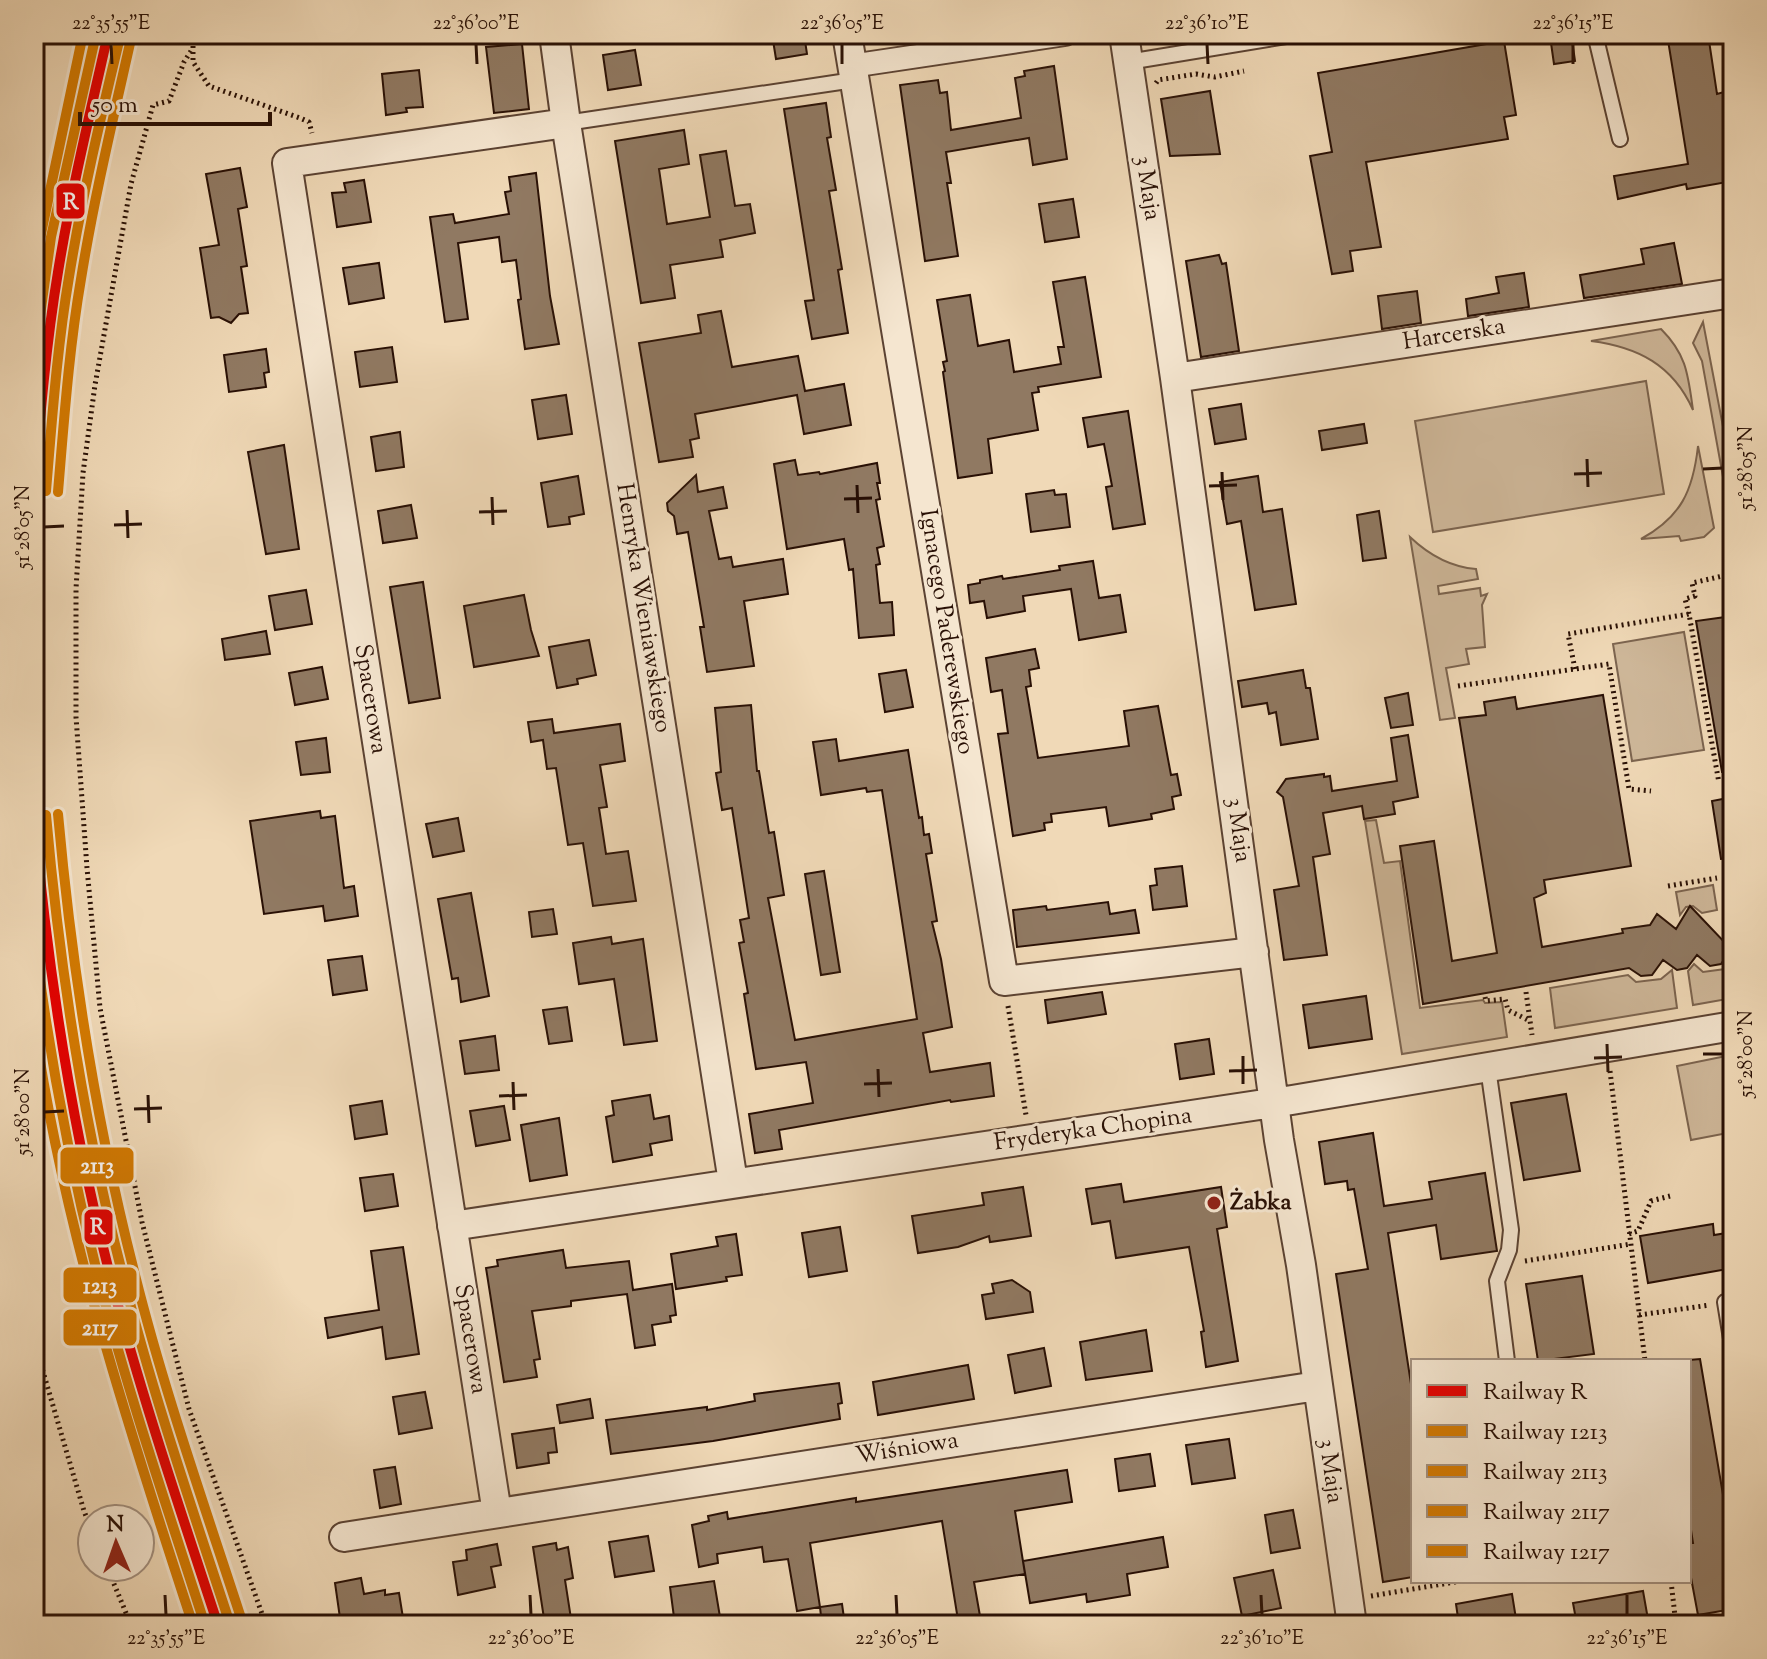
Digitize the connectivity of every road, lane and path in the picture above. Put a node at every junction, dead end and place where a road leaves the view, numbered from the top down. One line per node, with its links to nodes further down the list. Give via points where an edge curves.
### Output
1 (193, 34): 8 (path)
2 (554, 34): 11 (street, Henryka Wieniawskiego)
3 (847, 34): 10 (street, Ignacego Paderewskiego)
4 (1065, 34): 10 (street)
5 (1124, 34): 9 (street, 3 Maja)
6 (1298, 34): 9 (lane)
7 (1595, 34): 12 (lane)
8 (191, 51): 13 (path, via 209,86 309,122); 56 (path, via 169,101 153,105 113,276 83,473 76,717 100,1008 142,1222 189,1409)
9 (1128, 62): 15 (street, 3 Maja)
10 (853, 73): 11 (lane); 25 (street, Ignacego Paderewskiego)
11 (566, 123): 13 (street, Spacerowa); 35 (street, Henryka Wieniawskiego)
12 (1620, 139)
13 (317, 159): 37 (street, Spacerowa, via 287,163)
14 (1733, 293): 15 (street, Harcerska)
15 (1175, 378): 24 (street, 3 Maja)
16 (1727, 575): 17 (path, via 1692,583 1695,596 1685,599)
17 (1689, 614): 18 (path, via 1568,634); 20 (path)
18 (1575, 669): 19 (path); 21 (path, via 1609,664 1629,789)
19 (1458, 686)
20 (1719, 783)
21 (1651, 791)
22 (1717, 878): 23 (path)
23 (1668, 886)
24 (1254, 952): 25 (street); 33 (street, 3 Maja)
25 (1004, 981): 34 (path)
26 (1526, 992): 28 (path)
27 (1485, 997): 28 (path, via 1505,999 1508,1010)
28 (1530, 1021): 30 (path)
29 (1733, 1026): 31 (street, Fryderyka Chopina)
30 (1533, 1038)
31 (1588, 1051): 32 (street, Fryderyka Chopina); 38 (path, via 1591,1067 1609,1064)
32 (1488, 1068): 33 (street, Fryderyka Chopina); 40 (lane, via 1511,1230)
33 (1274, 1103): 34 (street, Fryderyka Chopina); 47 (street, 3 Maja)
34 (1030, 1140): 35 (street, Fryderyka Chopina)
35 (733, 1182): 37 (street, Fryderyka Chopina)
36 (1670, 1196): 38 (path, via 1651,1201 1638,1231)
37 (452, 1226): 49 (street, Spacerowa)
38 (1629, 1234): 39 (path)
39 (1631, 1244): 40 (path); 42 (path)
40 (1503, 1265): 45 (lane, via 1497,1281)
41 (1725, 1302): 42 (path); 44 (lane)
42 (1639, 1315): 46 (path)
43 (34, 1341): 48 (path)
44 (1733, 1351)
45 (1507, 1359)
46 (1645, 1359)
47 (1317, 1386): 49 (street, Wiśniowa); 57 (street, 3 Maja)
48 (82, 1503)
49 (497, 1513): 50 (street, Wiśniowa)
50 (344, 1537)
51 (114, 1583): 55 (path)
52 (1449, 1583): 54 (path)
53 (1671, 1583): 58 (path)
54 (1362, 1597)
55 (131, 1625)
56 (266, 1625)
57 (1352, 1625)
58 (1676, 1625)

